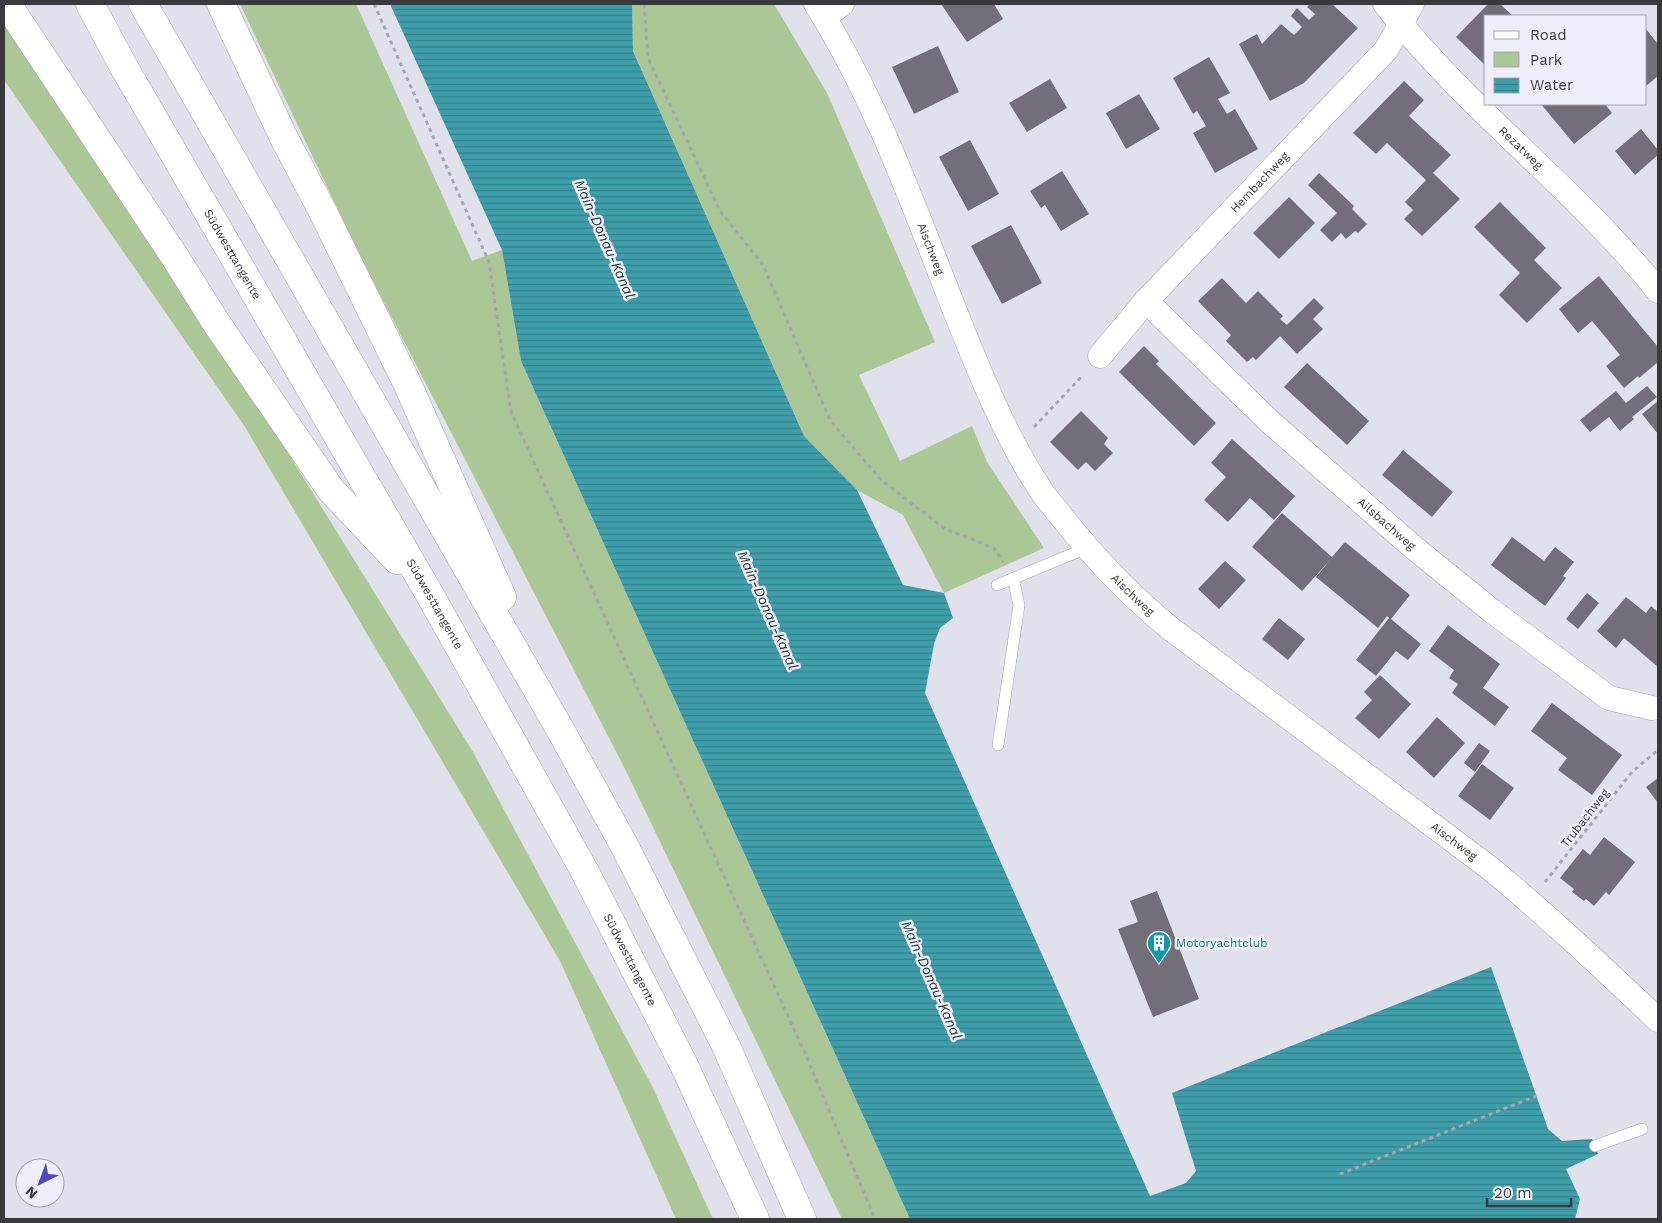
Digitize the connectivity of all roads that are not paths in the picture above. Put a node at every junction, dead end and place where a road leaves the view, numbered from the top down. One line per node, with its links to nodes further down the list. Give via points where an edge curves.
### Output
1 (7, 4): 15 (highway, via 215,321 331,490)
2 (90, 4): 15 (highway, Südwesttangente)
3 (143, 4): 17 (highway)
4 (221, 4): 17 (highway, via 407,383)
5 (1385, 4): 8 (street, Rezatweg)
6 (1412, 4): 8 (street, Hembachweg)
7 (827, 8): 12 (street, Aischweg, via 887,142 985,386 1042,492)
8 (1401, 25): 9 (street, Rezatweg, via 1426,54 1578,202); 10 (street, Hembachweg, via 1386,50)
9 (1658, 291)
10 (1146, 302): 11 (street, Hembachweg); 16 (street, Ailsbachweg, via 1269,421 1413,547 1609,698)
11 (1100, 356)
12 (1087, 548): 13 (lane); 19 (street, Aischweg, via 1118,582 1171,629 1530,901)
13 (1014, 578): 14 (lane); 18 (lane, via 1019,605)
14 (997, 586)
15 (430, 595): 22 (highway, Südwesttangente, via 584,870 683,1063)
16 (1652, 708)
17 (561, 731): 23 (highway, via 623,843 726,1046)
18 (998, 745)
19 (1658, 1020)
20 (1642, 1129): 21 (lane)
21 (1595, 1146)
22 (755, 1219)
23 (802, 1219)

